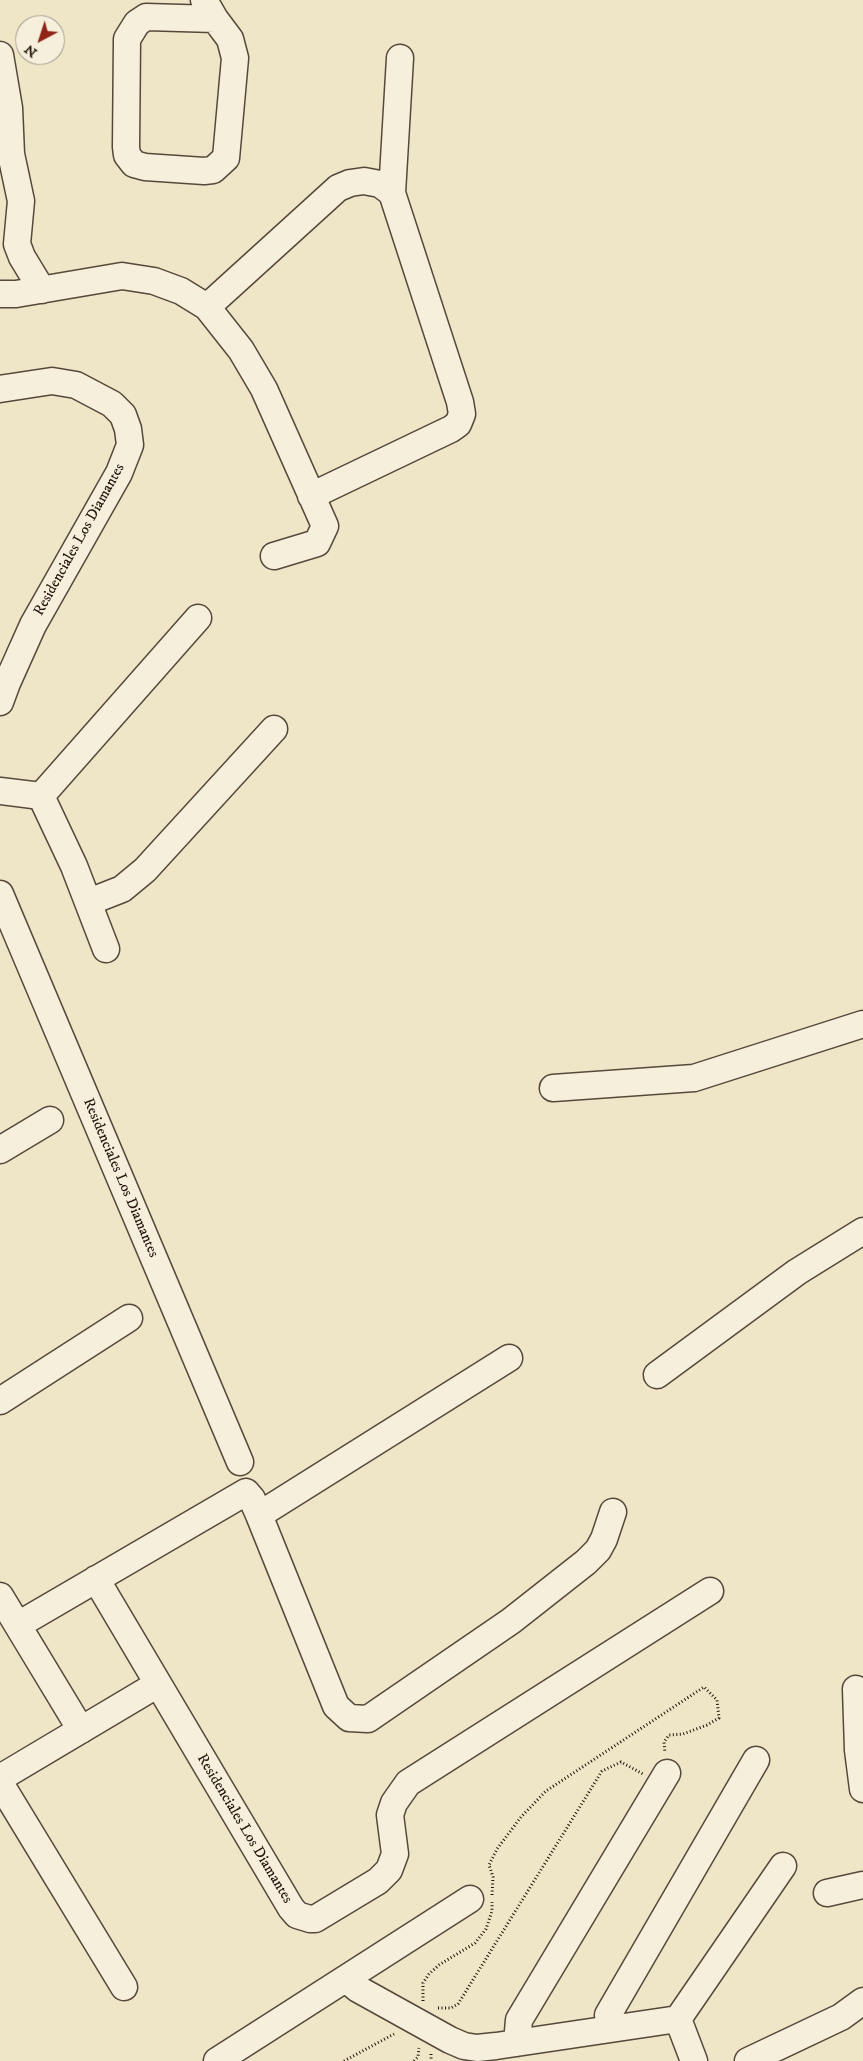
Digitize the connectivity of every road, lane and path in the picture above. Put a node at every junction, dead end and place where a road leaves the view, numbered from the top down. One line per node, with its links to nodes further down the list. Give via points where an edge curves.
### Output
1 (209, 10): 1 (street, via 230,39 235,58 226,158 213,170 204,171 134,164 127,155 126,147 127,39 137,23 146,17)
2 (0, 55): 5 (street, via 9,108 11,154 21,201 17,244)
3 (400, 58): 4 (street)
4 (392, 193): 7 (street, via 380,184 364,181 338,188); 9 (street, via 462,414 458,424 451,429)
5 (42, 290): 6 (street); 7 (street, via 122,276 154,281 181,291)
6 (0, 294)
7 (208, 307): 9 (street, via 241,350 264,389)
8 (0, 389): 12 (street, Residenciales Los Diamantes, via 52,381 76,385 112,404 123,415 130,445 119,473 33,625)
9 (311, 496): 10 (street, via 325,526 322,536 317,544)
10 (274, 556)
11 (198, 618): 15 (street)
12 (0, 702)
13 (274, 729): 17 (street, via 145,870 122,889)
14 (0, 791): 15 (street)
15 (42, 796): 17 (street)
16 (0, 894): 28 (street, Residenciales Los Diamantes)
17 (89, 902): 18 (street)
18 (106, 949)
19 (863, 1024): 20 (street, via 694,1078)
20 (553, 1088)
21 (50, 1120): 22 (street)
22 (0, 1150)
23 (863, 1231): 26 (street, via 797,1272)
24 (129, 1318): 27 (street)
25 (509, 1358): 30 (street)
26 (658, 1375)
27 (2, 1395)
28 (240, 1462)
29 (613, 1512): 30 (street, via 598,1550 544,1598 373,1716 362,1720 349,1718 336,1706)
30 (259, 1515): 31 (street, via 248,1493 242,1493)
31 (96, 1579): 34 (street); 35 (street, Residenciales Los Diamantes)
32 (710, 1591): 35 (street, Residenciales Los Diamantes, via 418,1775 400,1792 390,1815 395,1854 384,1876 315,1919 301,1917 291,1908)
33 (0, 1596): 34 (street)
34 (18, 1625): 37 (street)
35 (158, 1684): 37 (street)
36 (856, 1689): 38 (street)
37 (81, 1730): 41 (street)
38 (861, 1750): 43 (street)
39 (756, 1760): 54 (street, via 608,2015)
40 (660, 1767): 51 (path, via 641,1774 621,1762 602,1771 458,2004); 51 (path, via 666,1750 664,1742 669,1735 683,1734 719,1718 717,1700 704,1687 546,1791 521,1817 497,1849 490,1865 492,1911 486,1929 475,1943 429,1974); 55 (street, via 519,2020)
41 (0, 1778)
42 (0, 1783): 49 (street)
43 (863, 1789)
44 (783, 1866): 53 (street)
45 (863, 1886): 46 (street)
46 (827, 1893)
47 (470, 1900): 48 (street)
48 (346, 1979): 51 (street, via 358,1989); 56 (street)
49 (124, 1987)
50 (863, 2001): 52 (street)
51 (412, 2017): 55 (street, via 464,2046 477,2048); 57 (path, via 393,2034)
52 (852, 2018): 59 (street)
53 (678, 2019): 54 (street); 58 (street)
54 (610, 2029): 55 (street)
55 (517, 2043)
56 (217, 2061)
57 (344, 2061)
58 (694, 2061)
59 (748, 2061)

